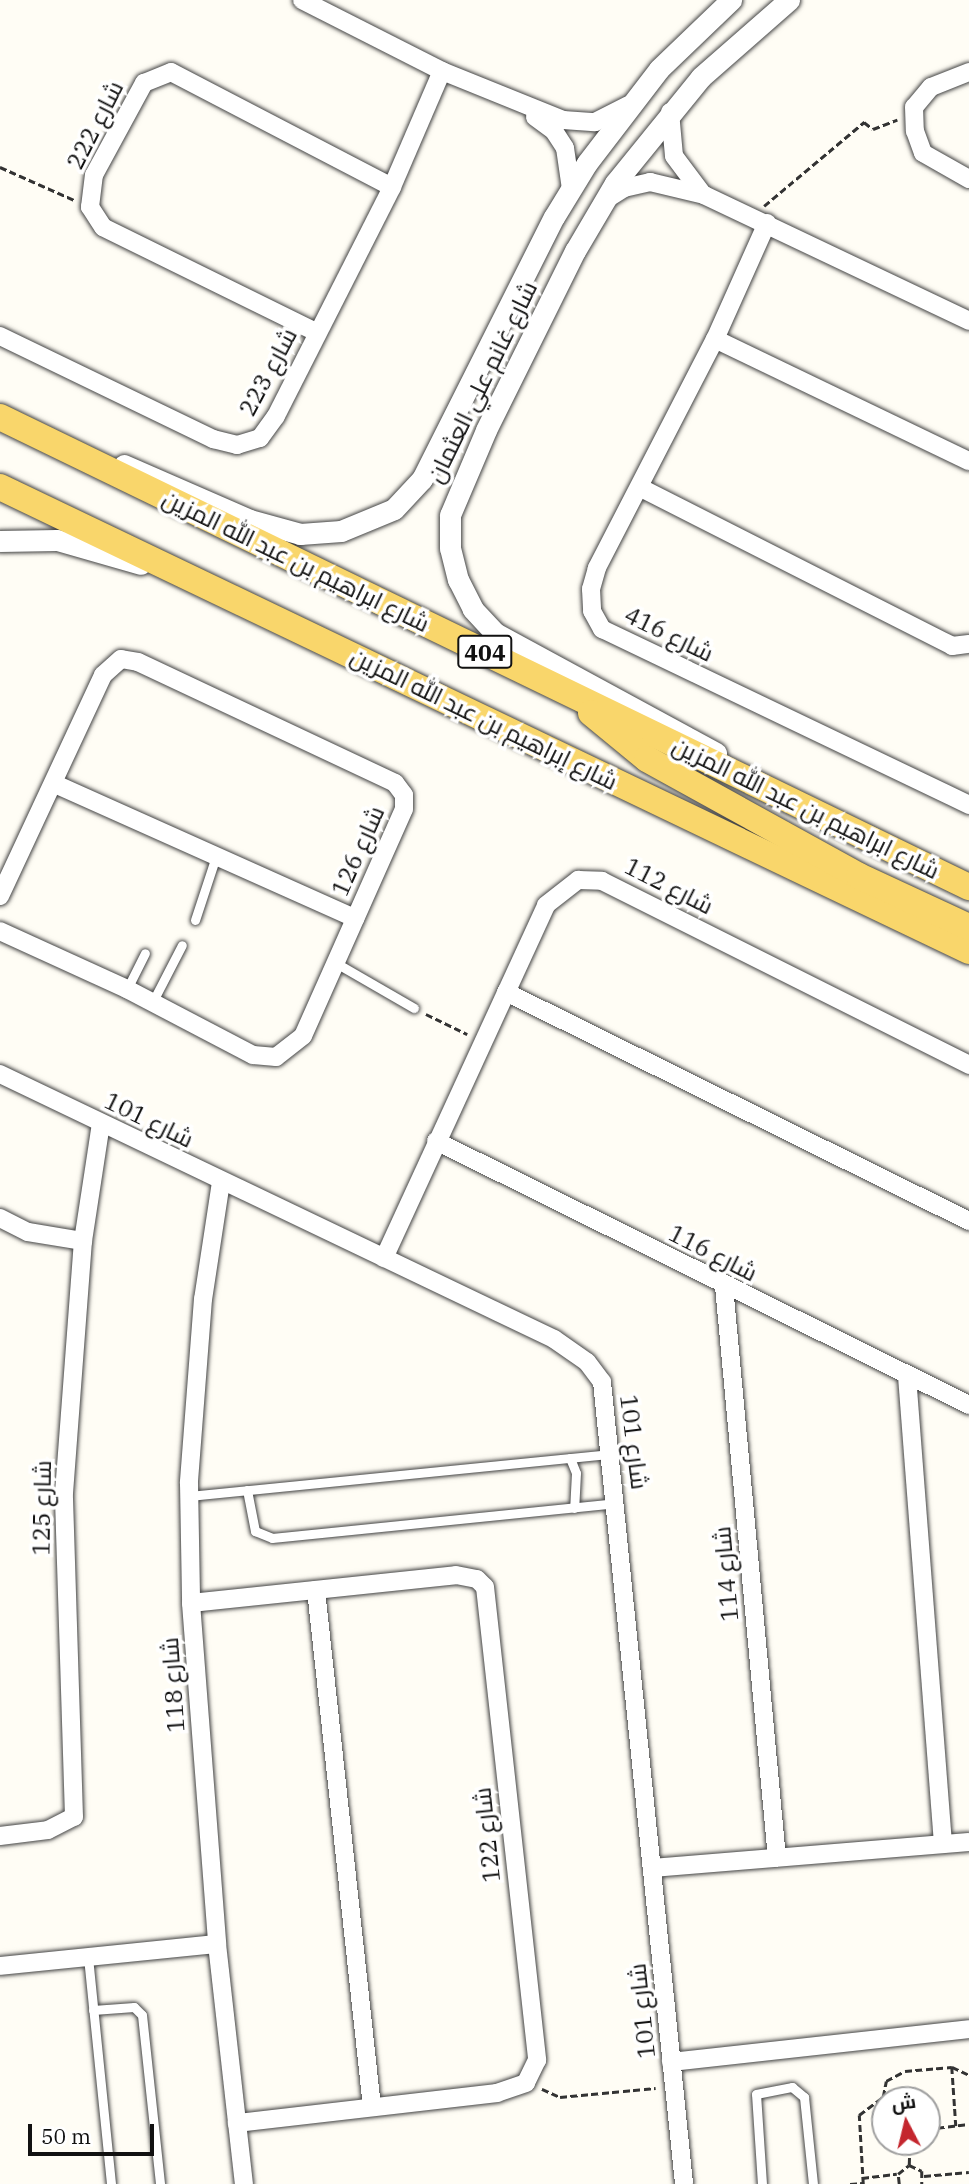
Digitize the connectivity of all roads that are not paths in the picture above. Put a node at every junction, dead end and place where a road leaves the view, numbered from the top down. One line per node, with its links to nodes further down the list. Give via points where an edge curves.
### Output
1 (302, 0): 4 (street)
2 (789, 0): 8 (street, شارع غانم علي العثمان, via 734,45)
3 (725, 2): 6 (street, شارع غانم علي العثمان)
4 (442, 71): 7 (street); 10 (street, شارع 223)
5 (969, 72): 9 (street, via 931,87 914,107 923,153)
6 (633, 100): 7 (street, via 605,119 584,123); 11 (street, شارع غانم علي العثمان)
7 (521, 106): 11 (street, via 560,138 569,159)
8 (670, 110): 12 (street, via 674,156 686,178); 13 (street, شارع غانم علي العثمان)
9 (969, 178)
10 (392, 187): 16 (street, شارع 223); 16 (street, شارع 222, via 171,72 152,76 138,91 94,175 90,207 103,227)
11 (571, 189): 19 (street, شارع غانم علي العثمان)
12 (704, 195): 13 (street, via 650,182 624,188); 14 (street)
13 (603, 201): 21 (street, شارع غانم علي العثمان)
14 (761, 221): 15 (street); 18 (street, شارع 416)
15 (969, 321)
16 (316, 332): 17 (street, شارع 223, via 269,429 260,438 237,445 213,439)
17 (0, 336)
18 (715, 339): 23 (street); 25 (street, شارع 416)
19 (455, 416): 21 (street, via 467,428); 22 (street, شارع غانم علي العثمان, via 422,479 405,500 368,523 328,534 300,534 264,525 139,471)
20 (0, 417): 22 (main road, شارع ابراهيم بن عبد الله المزين / 404)
21 (486, 430): 31 (street, شارع غانم علي العثمان, via 455,497 449,532 453,564 473,609 508,643 696,740)
22 (76, 454): 29 (main road, شارع ابراهيم بن عبد الله المزين / 404)
23 (969, 461)
24 (0, 487): 27 (main road, شارع إبراهيم بن عبد الله المزين / 404)
25 (641, 488): 28 (street, via 952,646); 32 (street, شارع 416, via 591,589 592,611 602,629)
26 (0, 541): 27 (street, via 57,540)
27 (187, 577): 41 (main road, شارع إبراهيم بن عبد الله المزين / 404)
28 (969, 644)
29 (574, 694): 31 (main road, شارع ابراهيم بن عبد الله المزين / 404); 38 (main road, via 603,726 647,759 859,876)
30 (55, 784): 33 (street); 35 (street, شارع 126); 36 (street, شارع 126, via 107,667 121,659 138,662 401,788 404,809)
31 (762, 788): 34 (main road, شارع ابراهيم بن عبد الله المزين / 404)
32 (969, 805)
33 (216, 856): 36 (street); 37 (lane)
34 (969, 887)
35 (0, 896)
36 (355, 918): 43 (street, شارع 126)
37 (195, 920)
38 (969, 927)
39 (0, 931): 44 (street, شارع 126)
40 (182, 945): 46 (lane)
41 (969, 951)
42 (145, 953): 44 (lane)
43 (336, 963): 46 (street, شارع 126, via 303,1036 276,1057 253,1055); 47 (lane)
44 (127, 989): 46 (street, شارع 126)
45 (506, 992): 48 (street, شارع 112, via 545,905 578,880 602,881); 51 (street, شارع 112); 54 (street)
46 (152, 1003)
47 (414, 1008)
48 (969, 1065)
49 (0, 1074): 50 (street, شارع 101)
50 (101, 1124): 52 (street, شارع 101); 55 (street, شارع 125)
51 (436, 1141): 56 (street, شارع 112); 57 (street, شارع 116)
52 (220, 1182): 56 (street, شارع 101); 63 (street, شارع 118, via 203,1299)
53 (0, 1218): 55 (street, via 28,1232)
54 (969, 1221)
55 (83, 1241): 68 (street, شارع 125, via 64,1493 74,1817 48,1830)
56 (384, 1258): 60 (street, شارع 101, via 554,1339 587,1362 601,1382)
57 (724, 1286): 58 (street, شارع 116); 71 (street, شارع 114)
58 (907, 1376): 59 (street, شارع 116); 70 (street)
59 (969, 1405)
60 (612, 1454): 61 (lane); 64 (street, شارع 101)
61 (569, 1458): 62 (lane); 65 (lane, via 576,1473)
62 (247, 1490): 63 (lane); 65 (lane, via 255,1531 272,1538)
63 (189, 1496): 67 (street, شارع 118)
64 (617, 1503): 65 (lane); 72 (street, شارع 101)
65 (574, 1507)
66 (316, 1590): 67 (street, شارع 122); 79 (street); 79 (street, شارع 122, via 456,1575 477,1579 485,1587 537,2060 526,2082 497,2094)
67 (191, 1603): 73 (street, شارع 118)
68 (0, 1836)
69 (969, 1842): 70 (street)
70 (943, 1844): 71 (street)
71 (777, 1858): 72 (street)
72 (652, 1868): 78 (street, شارع 101)
73 (217, 1944): 74 (street); 80 (street, شارع 118)
74 (88, 1957): 75 (street); 76 (lane)
75 (0, 1966)
76 (93, 2010): 81 (lane); 82 (lane, via 134,2007 142,2015)
77 (969, 2029): 78 (street)
78 (671, 2062): 84 (street, شارع 101)
79 (372, 2107): 80 (street)
80 (237, 2123): 83 (street, شارع 118)
81 (111, 2184)
82 (160, 2184)
83 (244, 2184)
84 (684, 2184)
85 (762, 2184): 86 (lane, via 756,2094 792,2087 804,2096)
86 (813, 2184)

